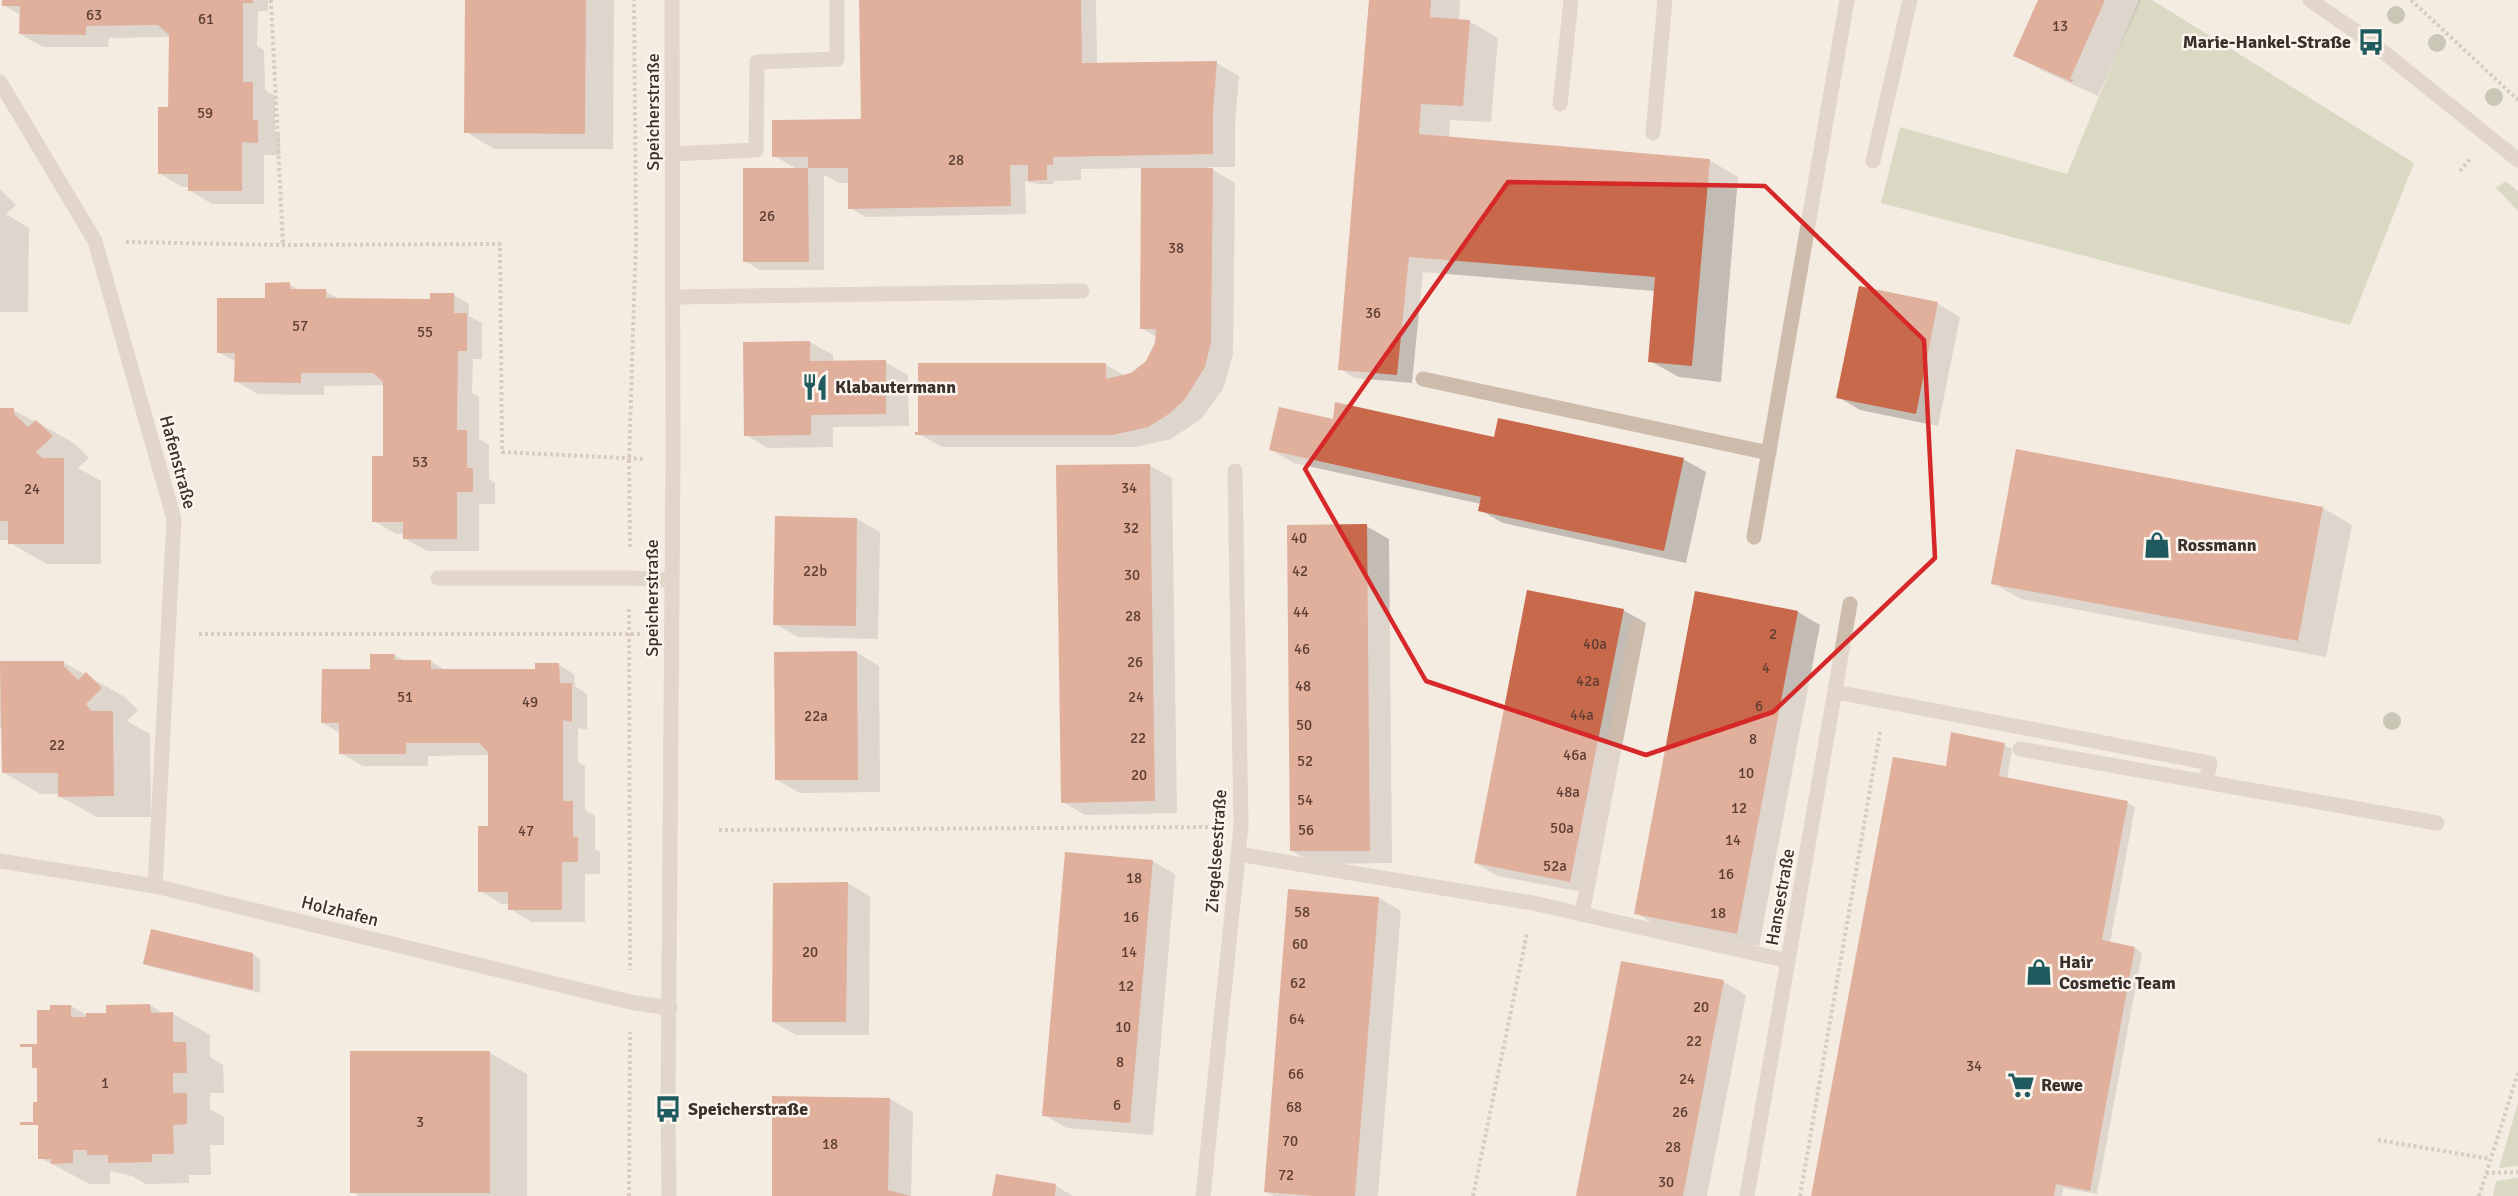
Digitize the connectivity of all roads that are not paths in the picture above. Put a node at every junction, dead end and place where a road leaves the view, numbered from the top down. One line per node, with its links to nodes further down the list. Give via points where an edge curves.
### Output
1 (672, 0): 11 (street, Speicherstraße)
2 (837, 0): 11 (street, via 837,59 757,62 756,150)
3 (1571, 0): 9 (street)
4 (1665, 0): 10 (street)
5 (1847, 0): 17 (street)
6 (1910, 0): 13 (street)
7 (2310, 0): 12 (street, via 2371,42)
8 (0, 82): 30 (street, Hafenstraße, via 95,241 174,519)
9 (1560, 104)
10 (1653, 133)
11 (672, 154): 15 (street, Speicherstraße)
12 (2518, 160)
13 (1873, 161)
14 (1082, 291): 15 (street)
15 (672, 297): 21 (street, Speicherstraße)
16 (1423, 379): 17 (street)
17 (1769, 453): 19 (street)
18 (1235, 471): 28 (street, Ziegelseestraße, via 1241,826)
19 (1754, 537)
20 (438, 578): 21 (street)
21 (671, 580): 33 (street, Speicherstraße)
22 (1850, 604): 24 (street, Hansestraße)
23 (1637, 628): 31 (street)
24 (1836, 692): 26 (street, via 2210,763); 32 (street, Hansestraße)
25 (2020, 749): 26 (street)
26 (2206, 782): 27 (street)
27 (2437, 823)
28 (1238, 854): 31 (street); 35 (street, Ziegelseestraße)
29 (0, 861): 30 (street, Holzhafen)
30 (155, 885): 33 (street, Holzhafen, via 630,1002)
31 (1582, 914): 32 (street)
32 (1788, 961): 36 (street, Hansestraße)
33 (669, 1008): 34 (street, Speicherstraße)
34 (669, 1196)
35 (1203, 1196)
36 (1748, 1196)

